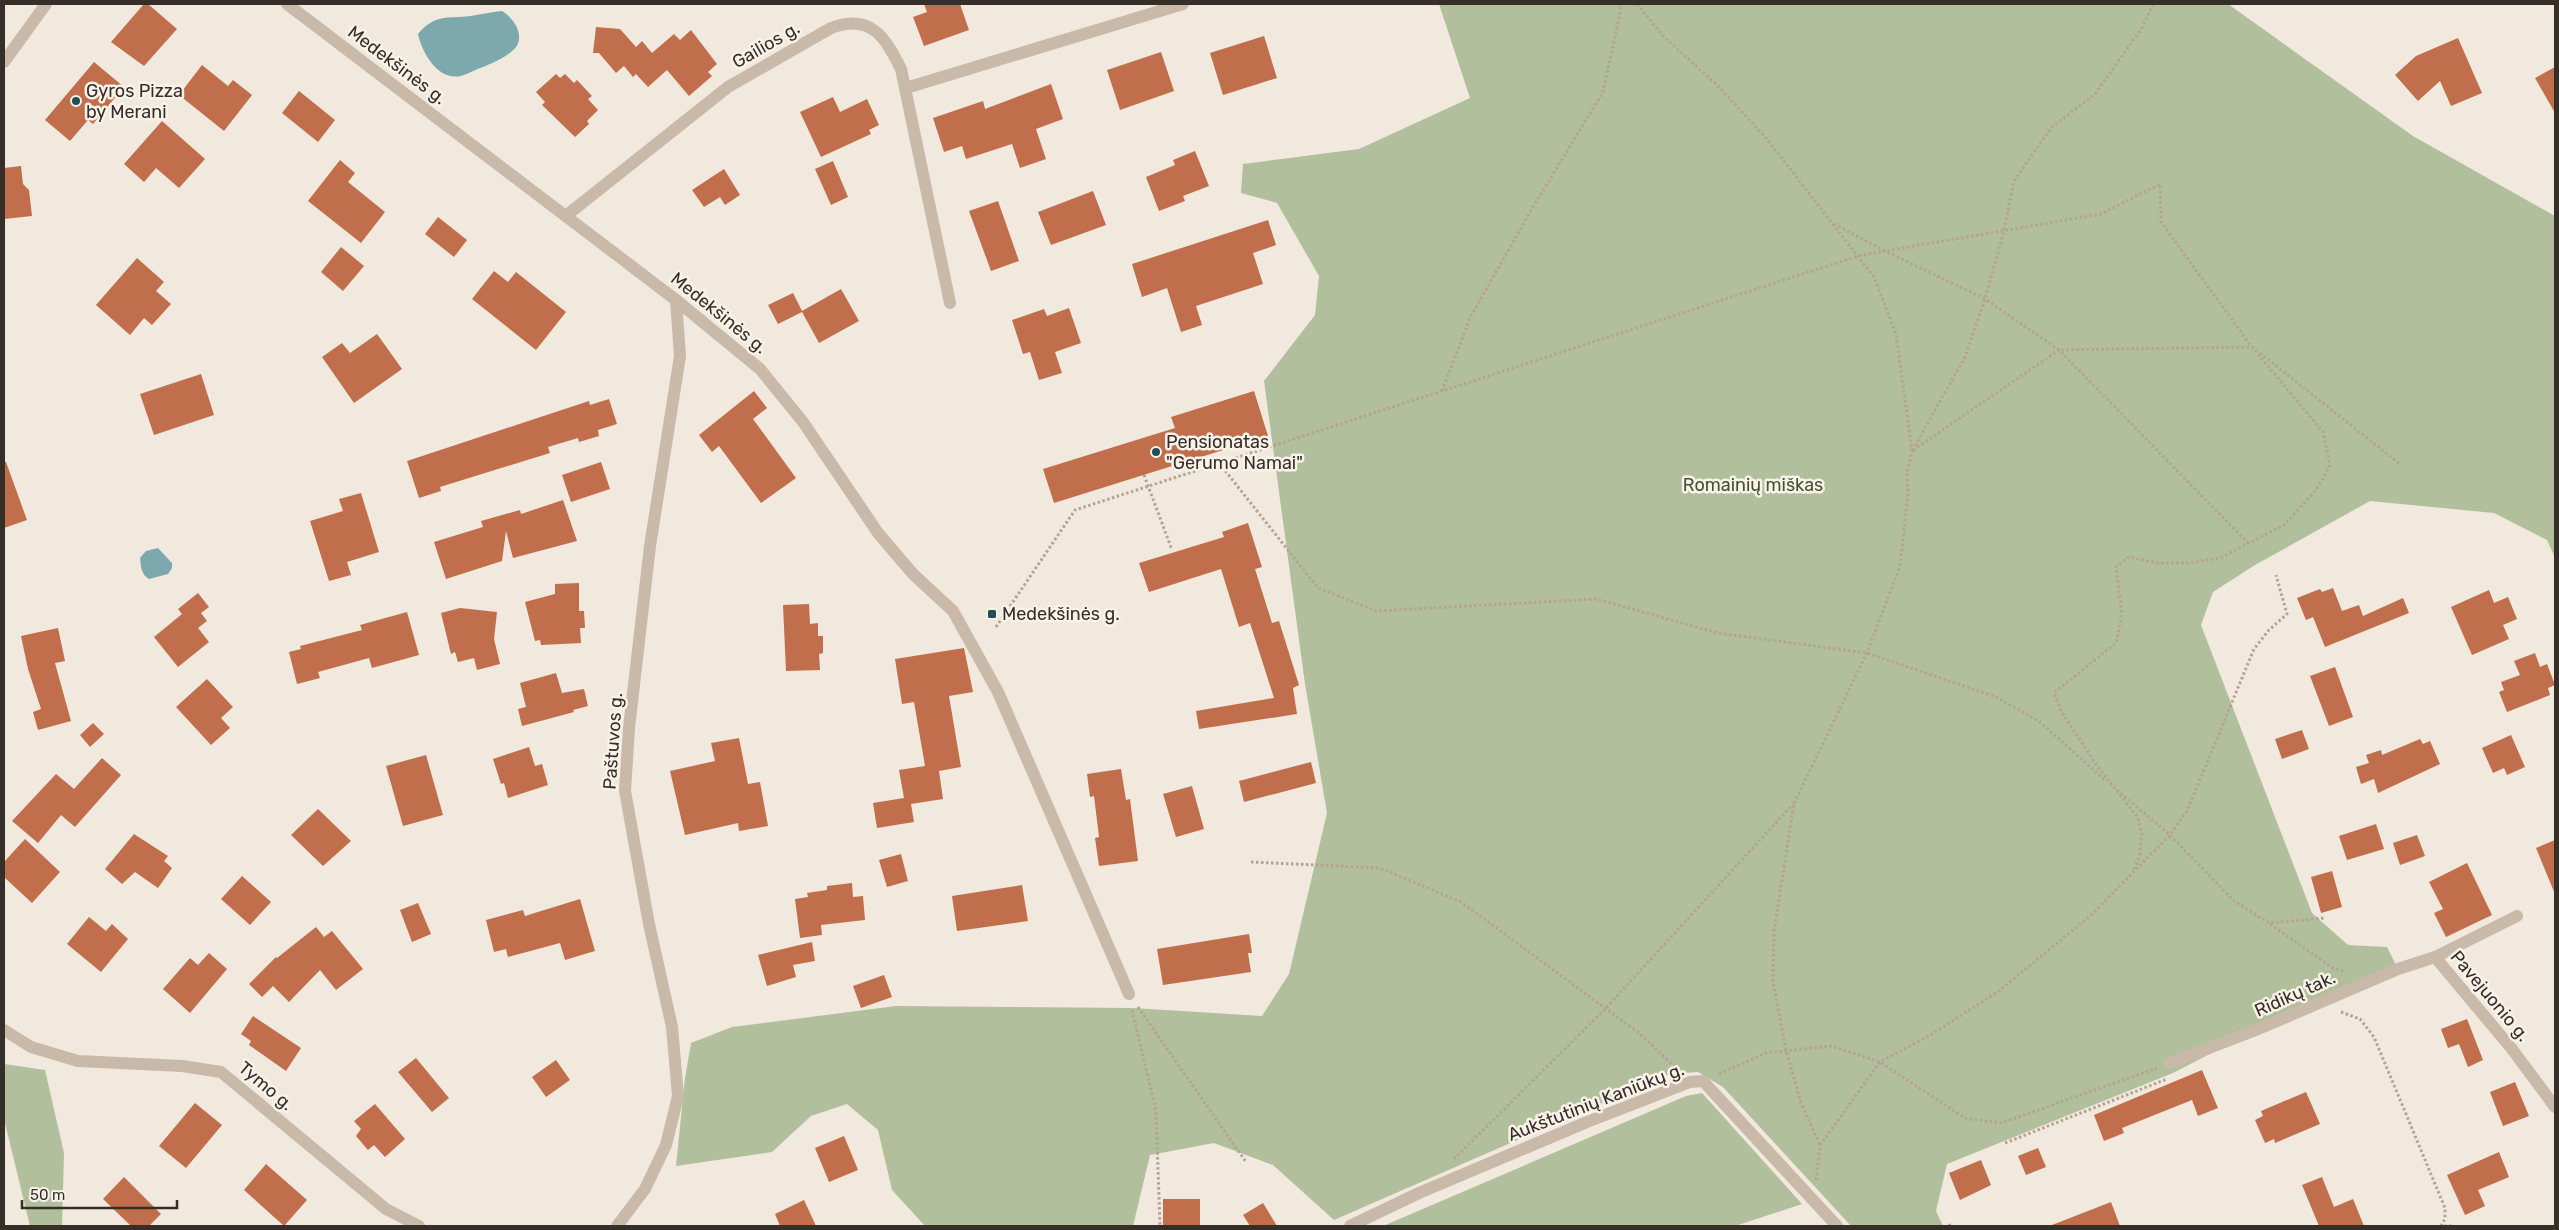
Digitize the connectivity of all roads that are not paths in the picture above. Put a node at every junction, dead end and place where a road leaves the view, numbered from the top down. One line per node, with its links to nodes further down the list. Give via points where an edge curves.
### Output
1 (46, 4): 4 (street)
2 (287, 4): 6 (street, Medekšinės g.)
3 (1183, 4): 5 (street)
4 (4, 62)
5 (906, 88): 6 (street, Gailios g., via 902,69 882,35 867,25 848,22 831,28 728,87); 8 (street, Gailios g.)
6 (567, 215): 7 (street, Medekšinės g.)
7 (676, 300): 11 (street, Medekšinės g., via 760,369 803,422 878,533 913,574 953,611 998,692); 16 (street, Paštuvos g., via 680,356 650,546 625,791 672,1027 678,1096 666,1145 646,1189)
8 (950, 303)
9 (2517, 916): 10 (street, Pavejuonio g.)
10 (2435, 957): 13 (street, Ridikų tak.); 14 (street, Pavejuonio g., via 2512,1049)
11 (1129, 994)
12 (4, 1030): 15 (street, Tymo g., via 32,1047 78,1061 182,1066 221,1072 386,1209)
13 (2170, 1063)
14 (2555, 1107)
15 (419, 1226)
16 (617, 1226)
17 (1350, 1226): 18 (street, Aukštutinių Kaniūkų g., via 1587,1122 1696,1082)
18 (1837, 1226)

